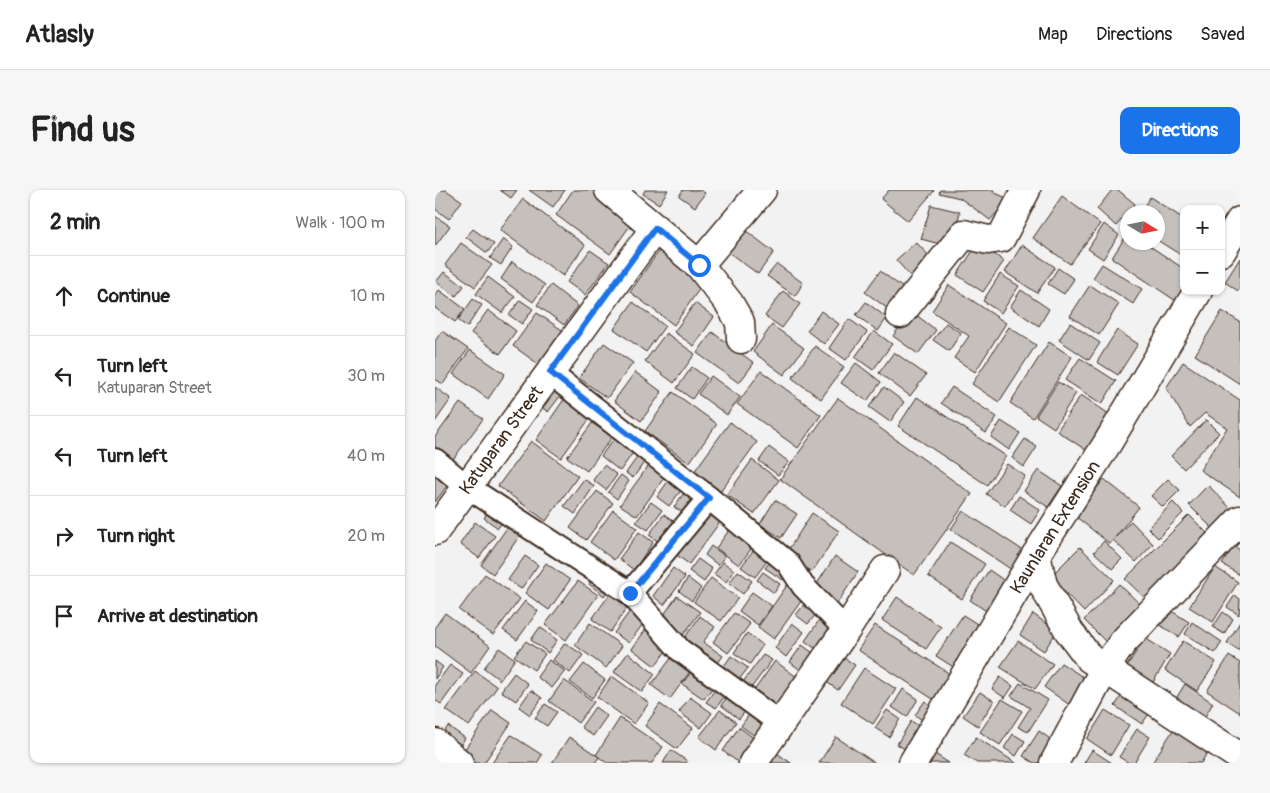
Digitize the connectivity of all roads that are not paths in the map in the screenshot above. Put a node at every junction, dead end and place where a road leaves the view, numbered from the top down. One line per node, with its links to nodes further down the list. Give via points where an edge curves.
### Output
1 (609, 190): 4 (street)
2 (762, 190): 5 (street)
3 (1026, 190): 7 (street, via 1001,238 988,240 964,234)
4 (655, 228): 5 (street); 9 (street, Katuparan Street)
5 (699, 265): 8 (street, via 741,322)
6 (1196, 295): 15 (street, Kaunlaran Extension)
7 (900, 314)
8 (741, 338)
9 (550, 372): 11 (street, Katuparan Street); 12 (lane)
10 (435, 460): 11 (lane)
11 (466, 486): 14 (street, Katuparan Street); 17 (lane)
12 (709, 498): 17 (lane); 18 (lane, via 788,563 803,586)
13 (1240, 520): 19 (street, via 1123,642)
14 (435, 530)
15 (1036, 555): 19 (street, via 1043,586 1069,632 1089,658); 25 (street, Kaunlaran Extension)
16 (885, 570): 18 (street)
17 (630, 593): 20 (lane, via 680,650)
18 (846, 630): 20 (street)
19 (1105, 668): 22 (street); 26 (street)
20 (781, 724): 24 (street)
21 (435, 743): 23 (street)
22 (1240, 757)
23 (459, 763)
24 (753, 763)
25 (913, 763)
26 (1054, 763)

